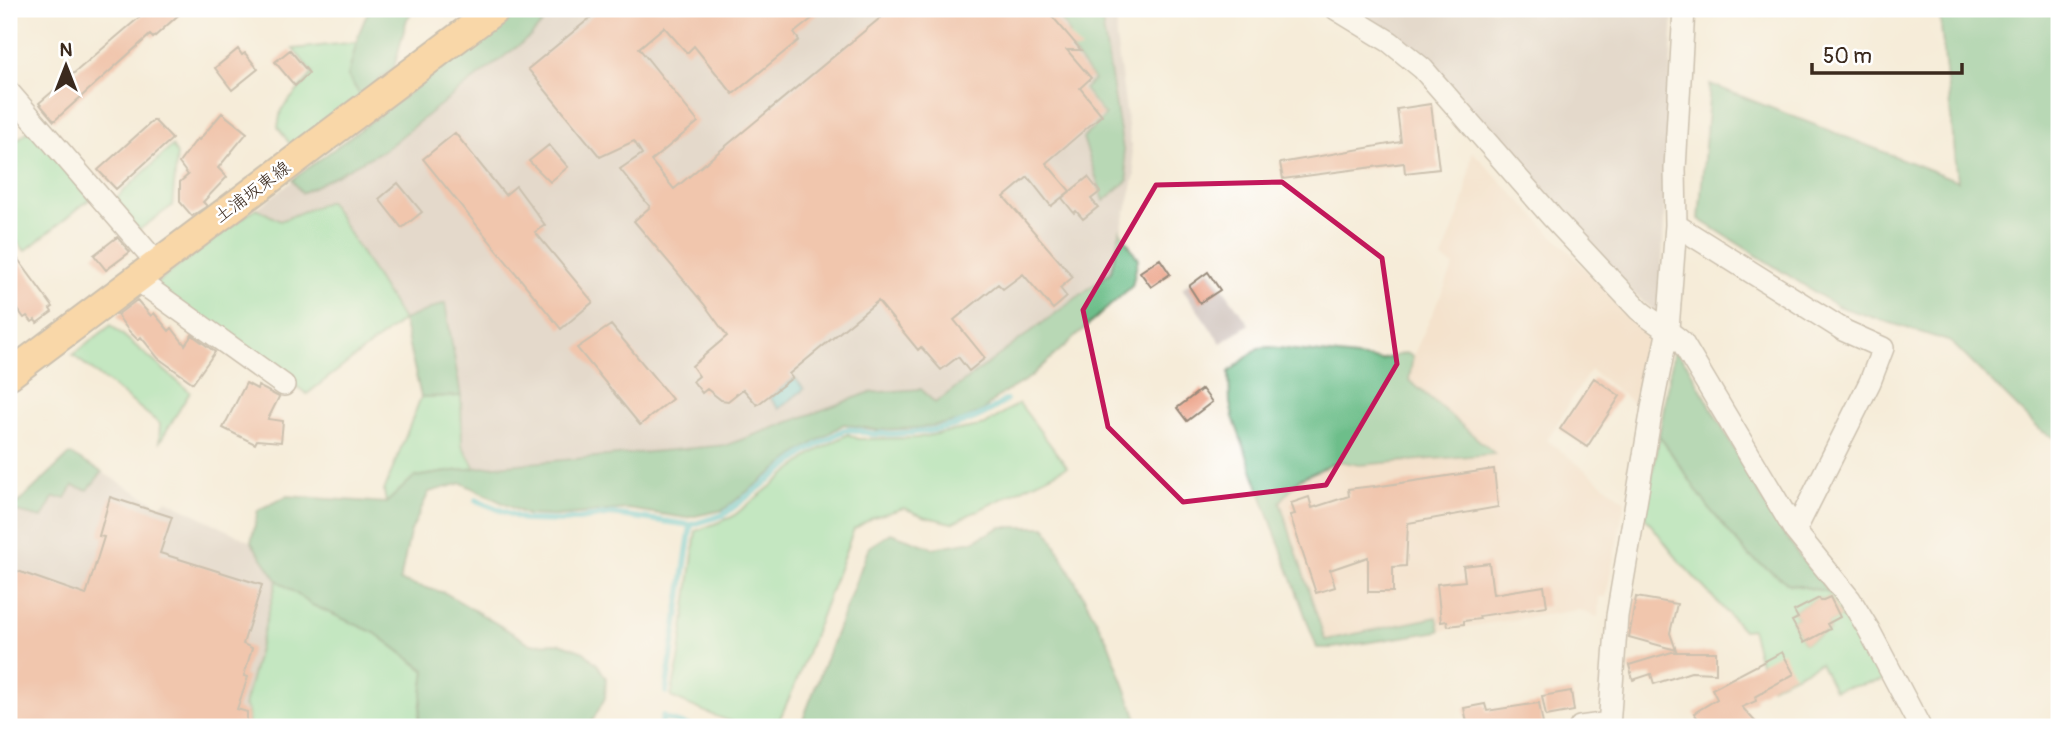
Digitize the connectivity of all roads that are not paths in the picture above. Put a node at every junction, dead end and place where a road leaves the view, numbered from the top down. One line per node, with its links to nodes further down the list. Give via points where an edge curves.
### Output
1 (496, 9): 6 (main road, 土浦坂東線)
2 (1336, 9): 7 (street, via 1423,69 1639,310)
3 (1684, 9): 5 (street)
4 (9, 92): 6 (street)
5 (1676, 225): 7 (street); 10 (street, via 1845,331 1883,348)
6 (146, 271): 8 (main road, 土浦坂東線); 9 (street)
7 (1668, 329): 10 (street, via 1692,356); 11 (street, via 1617,616)
8 (9, 374)
9 (284, 385)
10 (1795, 531): 13 (street, via 1850,599)
11 (1609, 725): 12 (street)
12 (1580, 727)
13 (1920, 727)

